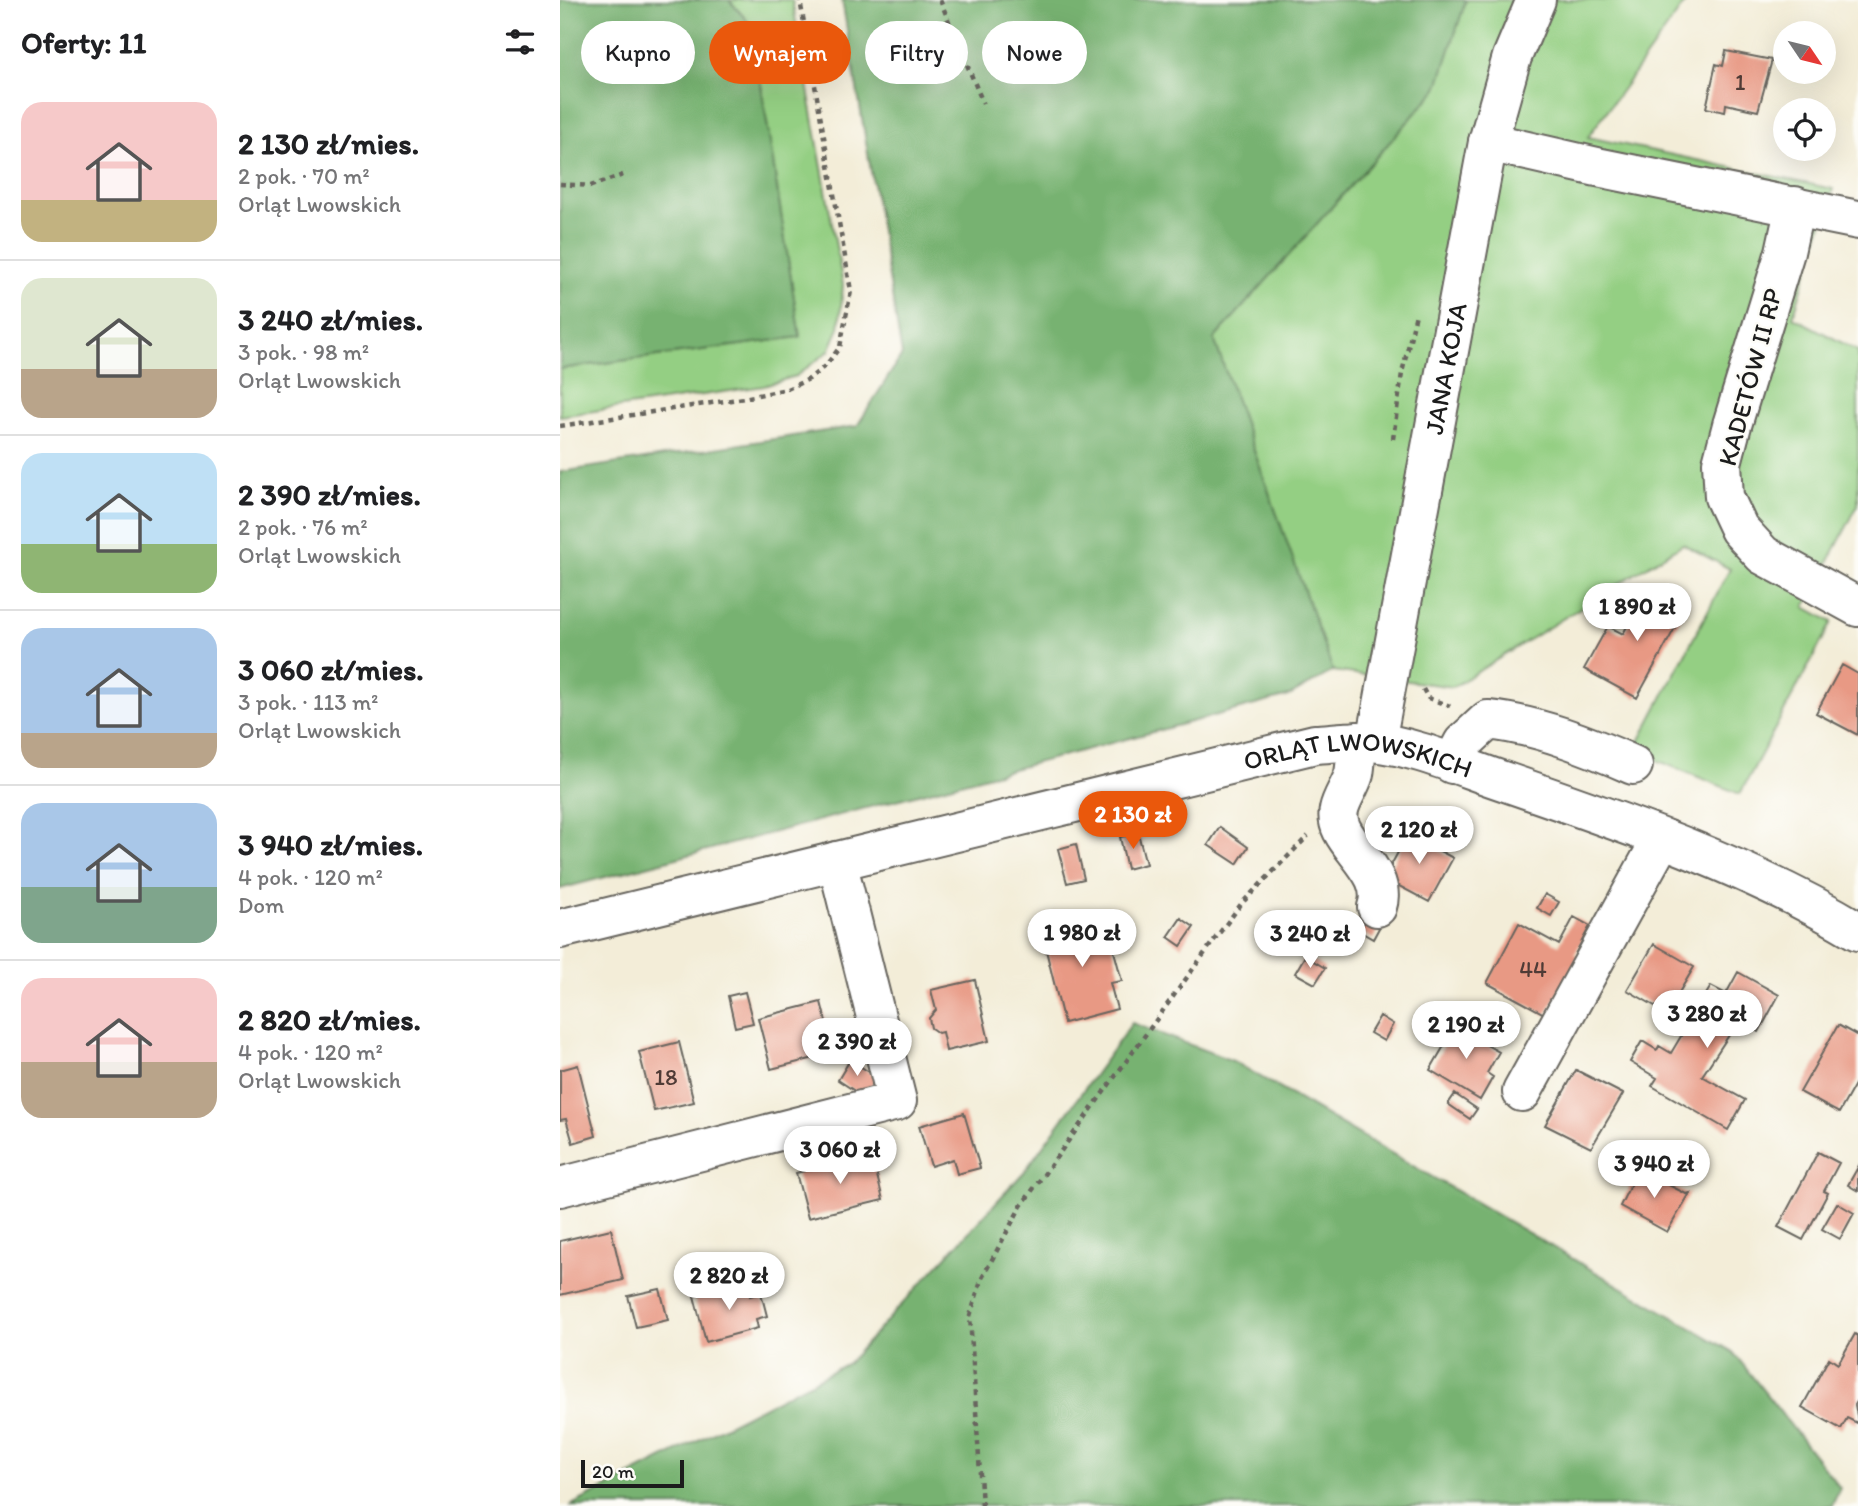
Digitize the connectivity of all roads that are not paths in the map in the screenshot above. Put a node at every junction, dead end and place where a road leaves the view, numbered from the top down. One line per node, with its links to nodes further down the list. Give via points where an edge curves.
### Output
1 (1536, 0): 2 (street, JANA KOJA, via 1511,57)
2 (1488, 142): 3 (street); 6 (street, JANA KOJA)
3 (1795, 206): 4 (street); 5 (street, KADETÓW II RP, via 1731,425 1723,463 1724,497 1739,529 1763,555)
4 (1858, 220)
5 (1858, 607)
6 (1367, 741): 7 (street, ORLĄT LWOWSKICH); 10 (street, ORLĄT LWOWSKICH, via 1315,744); 11 (street, JANA KOJA, via 1337,811 1342,830 1379,890)
7 (1452, 764): 8 (street, via 1462,743 1488,720 1511,722); 9 (street, ORLĄT LWOWSKICH)
8 (1633, 765)
9 (1661, 840): 13 (street, ORLĄT LWOWSKICH, via 1764,881); 14 (street)
10 (837, 861): 12 (street, ORLĄT LWOWSKICH); 15 (street, via 897,1101)
11 (1377, 907)
12 (560, 929)
13 (1858, 931)
14 (1522, 1092)
15 (560, 1187)

